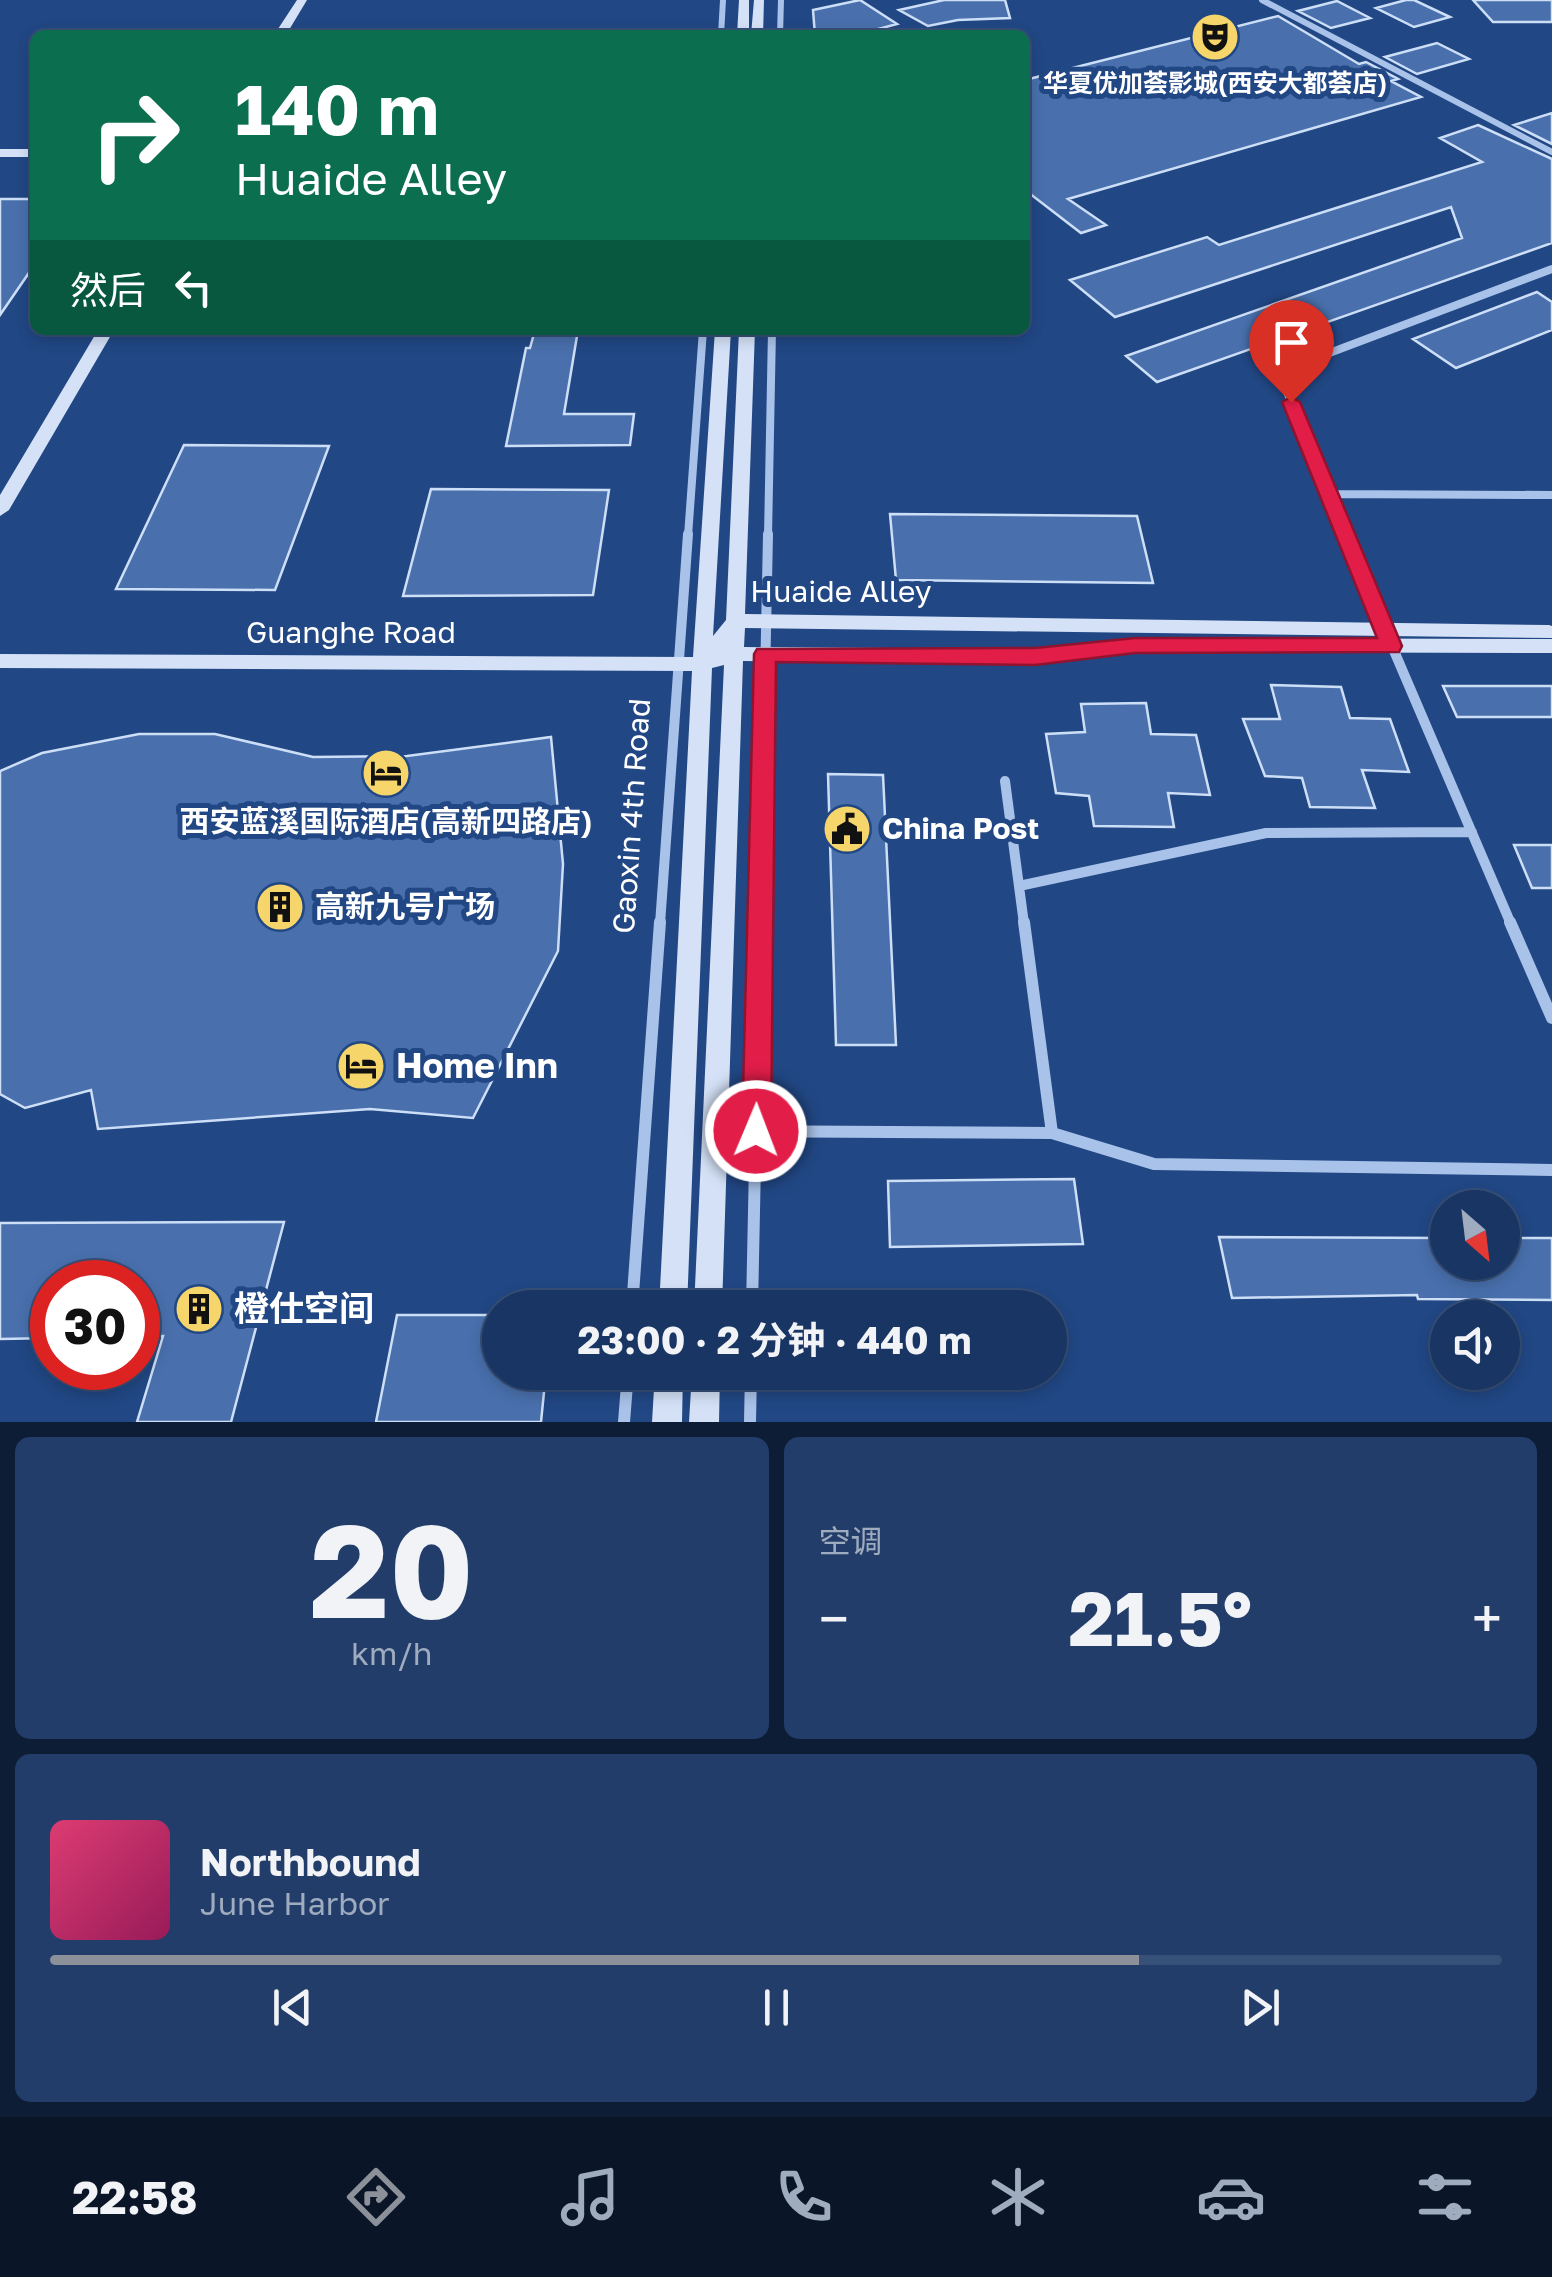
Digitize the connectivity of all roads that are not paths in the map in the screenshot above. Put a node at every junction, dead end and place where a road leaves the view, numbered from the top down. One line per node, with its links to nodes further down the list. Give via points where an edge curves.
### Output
1 (302, 0): 7 (street)
2 (723, 0): 8 (street)
3 (744, 0): 9 (street)
4 (759, 0): 10 (street)
5 (781, 0): 11 (street)
6 (1262, 0): 12 (street)
7 (283, 30)
8 (721, 30)
9 (742, 30)
10 (758, 30)
11 (780, 30)
12 (1552, 152)
13 (0, 153): 14 (street)
14 (30, 153)
15 (1552, 270): 21 (street, via 1279,372)
16 (103, 335): 23 (street)
17 (703, 335): 32 (street, Gaoxin 4th Road)
18 (723, 335): 33 (street, Gaoxin 4th Road)
19 (747, 335): 24 (street)
20 (772, 335): 25 (street)
21 (1328, 494): 22 (street); 27 (street)
22 (1552, 495)
23 (0, 510)
24 (736, 621): 25 (street, Huaide Alley); 29 (street); 33 (street, Huaide Alley)
25 (766, 621): 27 (street, Huaide Alley); 30 (street)
26 (1552, 632): 27 (street, Huaide Alley)
27 (1387, 639): 28 (street, Huaide Alley); 30 (street, Huaide Alley, via 1135,646 1035,656); 35 (street)
28 (1552, 646)
29 (736, 654): 30 (street, Huaide Alley); 33 (street, Huaide Alley); 38 (street)
30 (765, 654): 39 (street)
31 (0, 661): 32 (street, Guanghe Road)
32 (678, 664): 33 (street, Guanghe Road); 42 (street, Gaoxin 4th Road)
33 (702, 664): 43 (street, Gaoxin 4th Road)
34 (1005, 781): 36 (street)
35 (1472, 832): 36 (street, via 1266,833); 37 (street)
36 (1019, 886): 40 (street)
37 (1552, 1018)
38 (715, 1131): 39 (street); 44 (street)
39 (756, 1131): 40 (street); 45 (street)
40 (1052, 1133): 41 (street, via 1154,1164)
41 (1552, 1170)
42 (633, 1290)
43 (674, 1290)
44 (709, 1290)
45 (752, 1290)
46 (627, 1390): 50 (street)
47 (668, 1390): 51 (street)
48 (705, 1390): 52 (street)
49 (751, 1390): 53 (street)
50 (624, 1422)
51 (666, 1422)
52 (704, 1422)
53 (750, 1422)

